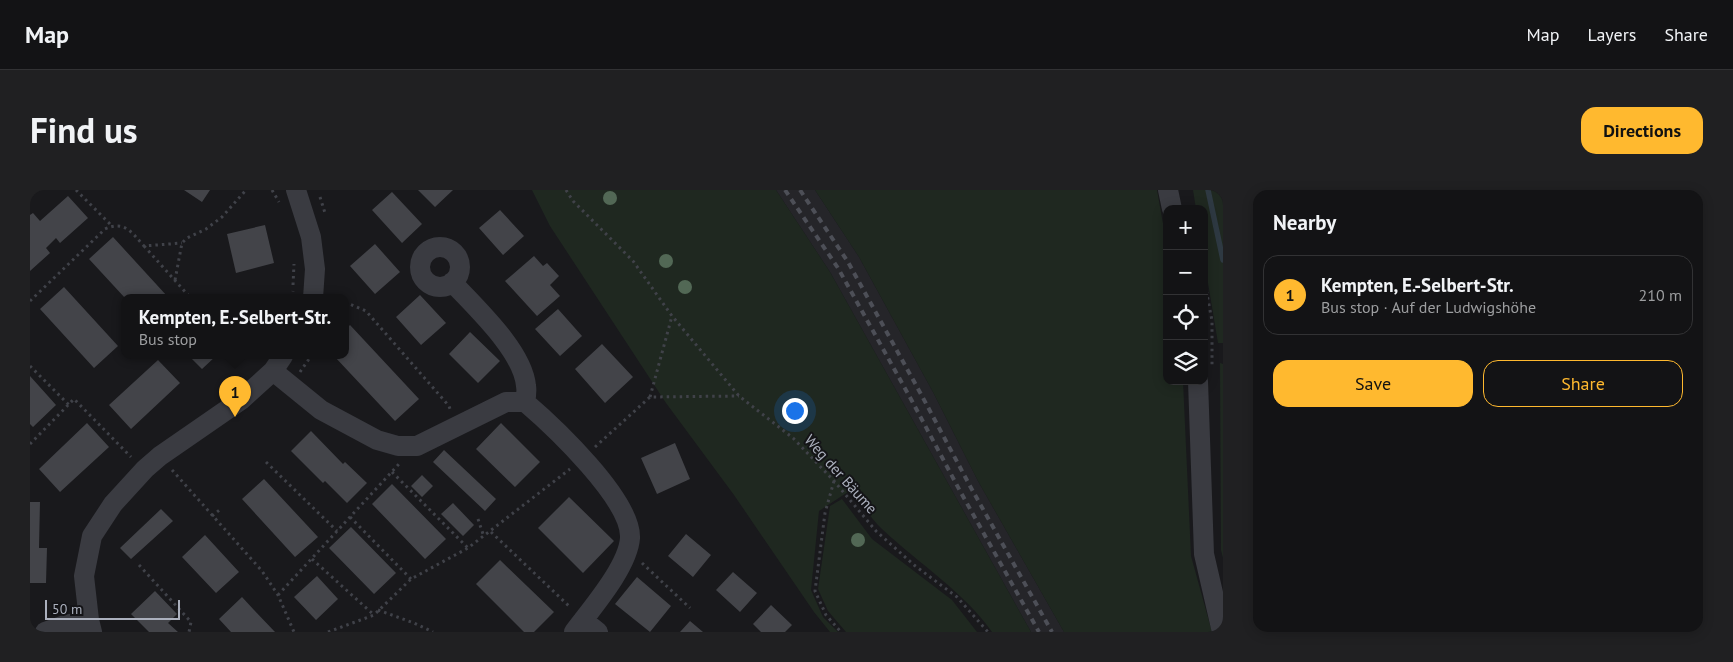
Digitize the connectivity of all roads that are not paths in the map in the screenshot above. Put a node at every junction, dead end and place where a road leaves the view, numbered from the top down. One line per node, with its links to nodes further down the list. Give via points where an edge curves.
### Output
1 (296, 190): 5 (street, via 310,237)
2 (1168, 190): 3 (street)
3 (1171, 205)
4 (452, 282): 8 (street, via 506,341 521,366 526,386)
5 (313, 294)
6 (278, 363): 8 (street, via 292,385 322,410 378,440 398,446 417,446 506,402); 9 (street, via 241,400 160,456 113,504 92,536 84,576)
7 (1198, 385): 12 (street, via 1204,554)
8 (525, 402): 10 (street, via 583,458 628,521 630,538 623,562)
9 (90, 626): 11 (street, via 65,625)
10 (585, 628)
11 (45, 632)
12 (1222, 632)

